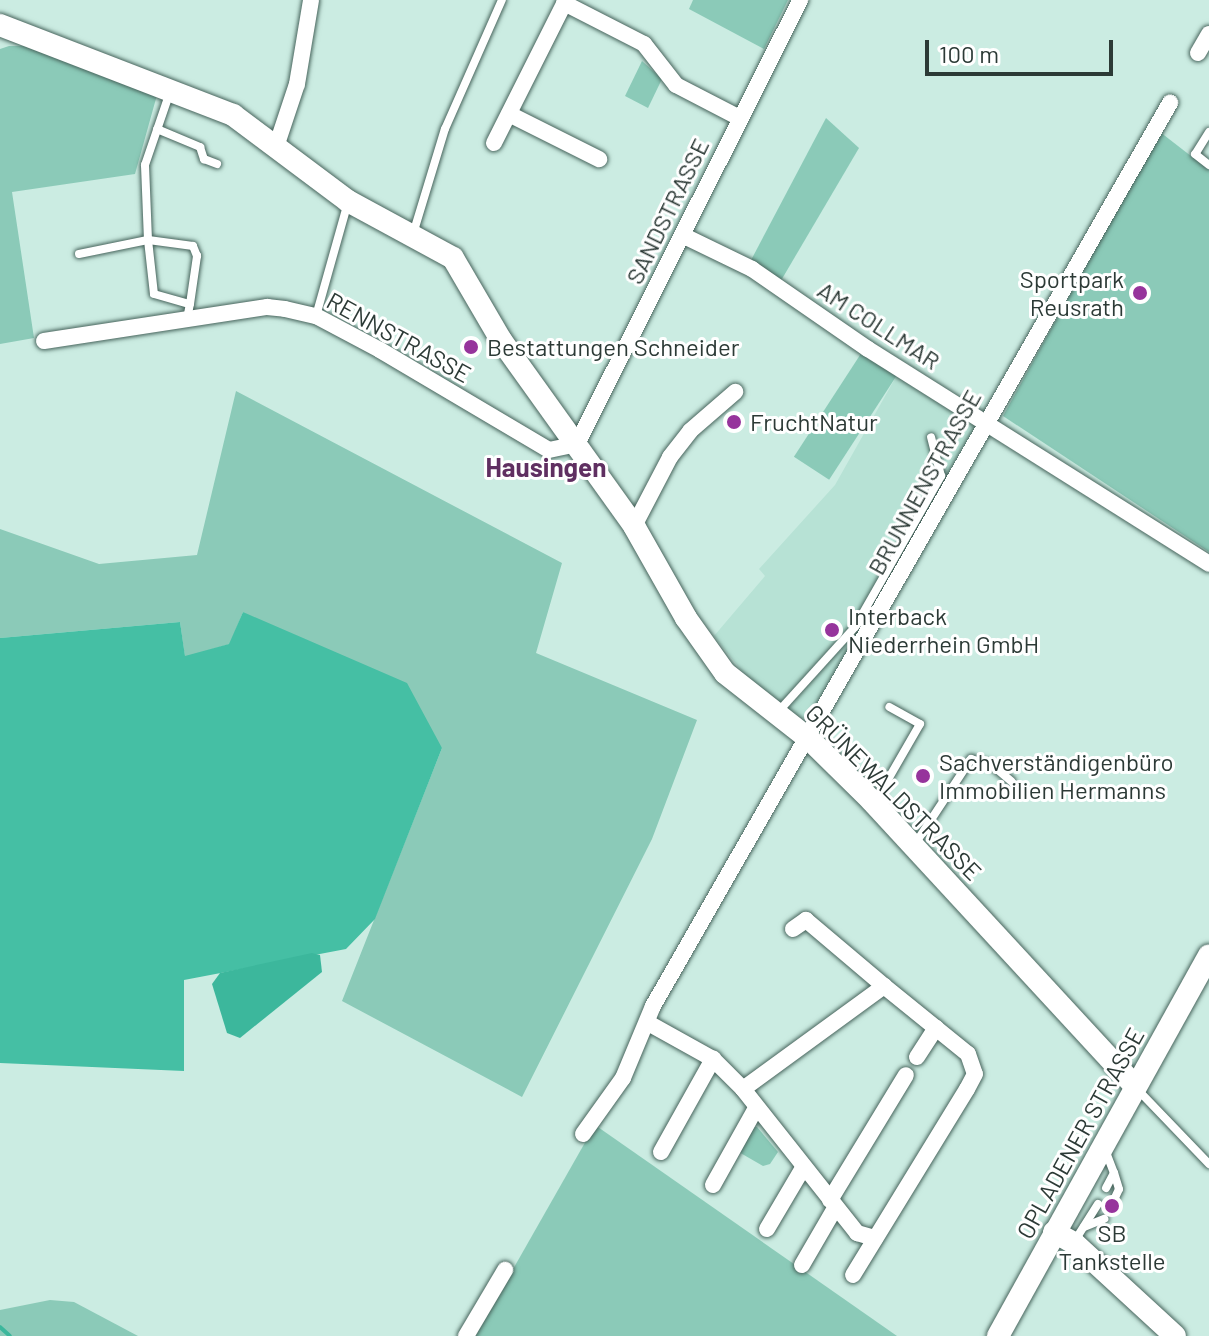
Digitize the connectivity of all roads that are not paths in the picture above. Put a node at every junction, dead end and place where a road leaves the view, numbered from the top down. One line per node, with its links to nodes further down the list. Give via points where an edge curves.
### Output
1 (311, 0): 15 (street, via 297,84)
2 (502, 0): 20 (lane, via 445,129)
3 (800, 0): 11 (street, SANDSTRASSE)
4 (565, 2): 10 (street); 11 (street, via 644,44 676,85)
5 (0, 25): 8 (street, GRÜNEWALDSTRASSE)
6 (1209, 34): 7 (street)
7 (1198, 53)
8 (170, 91): 12 (lane); 15 (street, GRÜNEWALDSTRASSE, via 233,115)
9 (1170, 103): 28 (street, BRUNNENSTRASSE)
10 (509, 114): 14 (street); 16 (street)
11 (740, 118): 21 (street, SANDSTRASSE)
12 (157, 129): 17 (lane, via 200,147 204,159); 22 (lane, via 145,165)
13 (1209, 132): 18 (lane, via 1195,154)
14 (494, 143)
15 (277, 144): 19 (street, GRÜNEWALDSTRASSE)
16 (599, 159)
17 (217, 164)
18 (1209, 165)
19 (348, 201): 20 (street, GRÜNEWALDSTRASSE); 25 (lane)
20 (413, 235): 30 (street, GRÜNEWALDSTRASSE, via 453,258 501,340)
21 (682, 235): 28 (street, AM COLLMAR, via 752,269 868,349); 30 (street, SANDSTRASSE)
22 (148, 240): 23 (lane); 24 (lane, via 154,294); 24 (lane, via 193,246 197,256)
23 (79, 254)
24 (188, 312): 25 (street, RENNSTRASSE, via 267,307); 26 (street, RENNSTRASSE)
25 (316, 316): 30 (street, RENNSTRASSE, via 549,450)
26 (44, 341)
27 (735, 392): 31 (street, via 690,431 670,457)
28 (985, 420): 32 (street, AM COLLMAR); 35 (street, BRUNNENSTRASSE)
29 (931, 437): 34 (lane, via 941,476 855,627)
30 (577, 444): 31 (street, GRÜNEWALDSTRASSE)
31 (634, 526): 34 (street, GRÜNEWALDSTRASSE, via 686,618 725,673)
32 (1209, 564)
33 (889, 707): 37 (lane, via 920,724)
34 (776, 713): 35 (street, GRÜNEWALDSTRASSE)
35 (809, 739): 37 (street, GRÜNEWALDSTRASSE); 42 (street, BRUNNENSTRASSE, via 653,1006)
36 (1011, 781): 38 (lane, via 992,765 971,759)
37 (874, 803): 38 (street, GRÜNEWALDSTRASSE)
38 (914, 845): 47 (street, GRÜNEWALDSTRASSE)
39 (793, 929): 41 (street, via 806,920)
40 (1209, 956): 47 (street, OPLADENER STRASSE)
41 (884, 986): 43 (street); 48 (street)
42 (650, 1024): 45 (street); 50 (street, BRUNNENSTRASSE, via 608,1103)
43 (936, 1028): 44 (street); 64 (street, via 968,1054 975,1074)
44 (917, 1057)
45 (713, 1059): 48 (street); 52 (street)
46 (906, 1075): 59 (street)
47 (1135, 1086): 51 (street, OPLADENER STRASSE); 53 (lane)
48 (743, 1089): 49 (street)
49 (755, 1110): 54 (street); 56 (street)
50 (583, 1134)
51 (1103, 1143): 55 (lane); 63 (street, OPLADENER STRASSE)
52 (661, 1152)
53 (1209, 1164)
54 (803, 1168): 59 (street); 62 (street)
55 (1114, 1173): 57 (lane); 58 (lane, via 1119,1189)
56 (713, 1185)
57 (1106, 1188)
58 (1113, 1202)
59 (833, 1204): 64 (street, via 857,1233); 65 (street)
60 (1098, 1204): 63 (lane)
61 (1104, 1219): 63 (lane)
62 (767, 1229)
63 (1070, 1234): 69 (street, OPLADENER STRASSE); 70 (street)
64 (875, 1238): 67 (street)
65 (802, 1265)
66 (505, 1270): 68 (street)
67 (853, 1275)
68 (466, 1336)
69 (998, 1336)
70 (1175, 1336)

